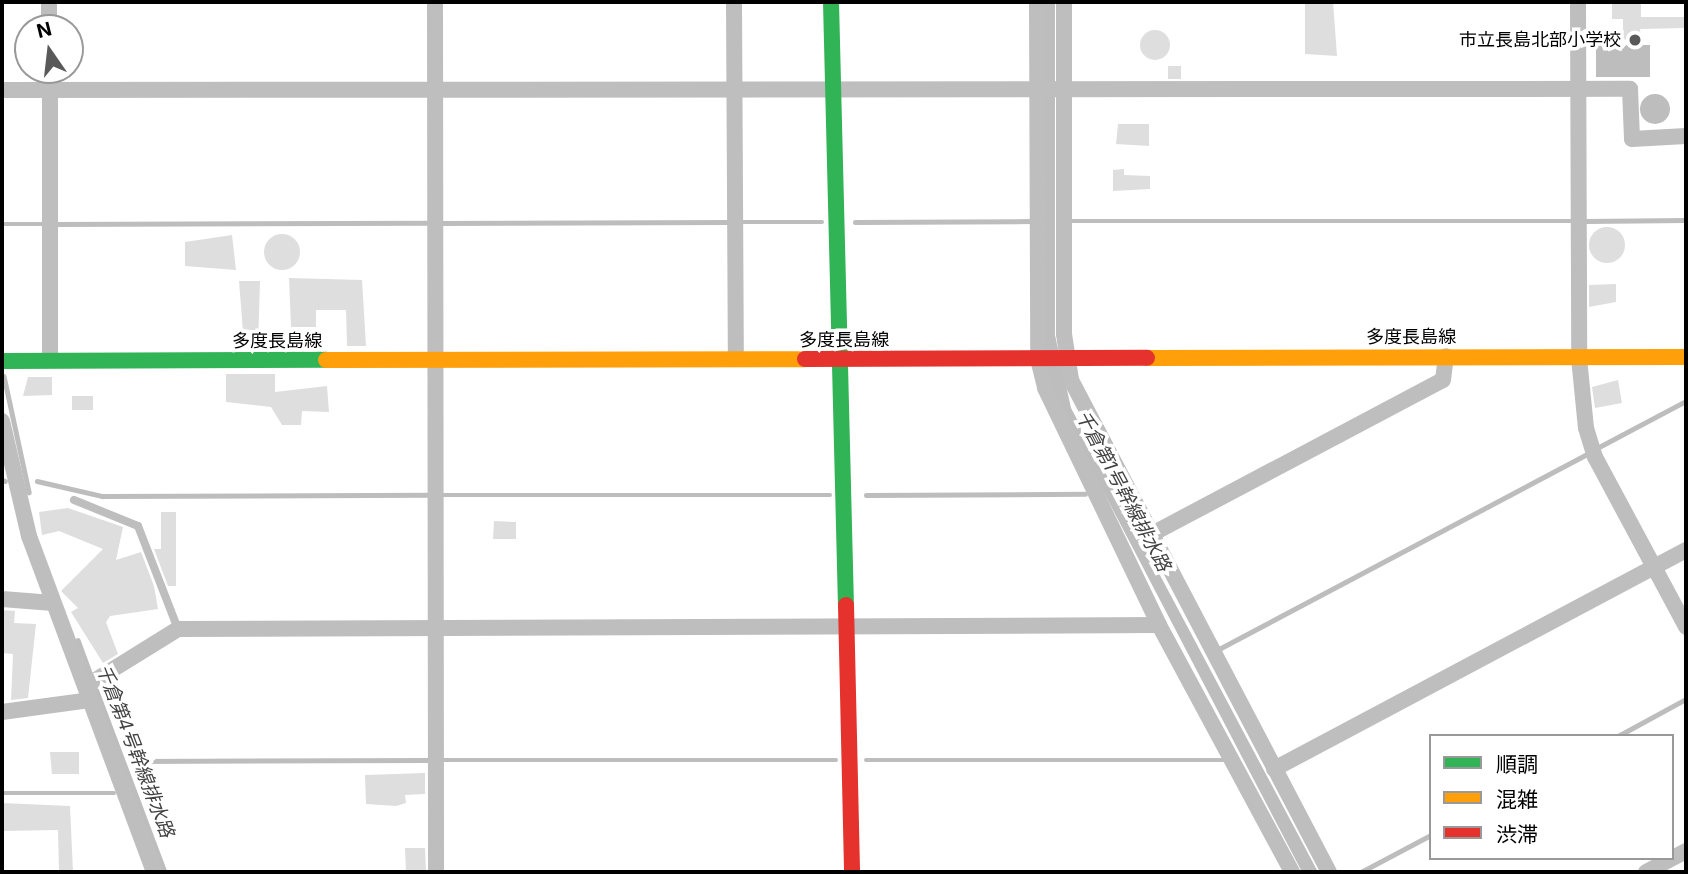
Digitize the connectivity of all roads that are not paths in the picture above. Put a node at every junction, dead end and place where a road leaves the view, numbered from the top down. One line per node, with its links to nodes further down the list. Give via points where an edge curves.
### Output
1 (435, 2): 11 (street)
2 (734, 2): 12 (street)
3 (831, 2): 13 (main road)
4 (1037, 2): 14 (street)
5 (1064, 2): 15 (street)
6 (1578, 2): 8 (street)
7 (50, 84): 10 (street)
8 (1578, 89): 15 (street); 16 (street, via 1630,89 1632,139); 20 (street)
9 (2, 90): 10 (street)
10 (50, 90): 11 (street); 24 (street)
11 (435, 90): 12 (street); 25 (street)
12 (735, 90): 13 (street); 21 (street)
13 (834, 90): 14 (street); 22 (main road)
14 (1039, 90): 15 (street); 23 (street)
15 (1062, 90): 19 (street)
16 (1686, 136)
17 (1446, 356): 19 (main road, 多度長島線); 20 (main road, 多度長島線); 29 (street, via 1443,380)
18 (1686, 357): 20 (main road, 多度長島線)
19 (1065, 358): 23 (main road, 多度長島線); 29 (street, via 1080,403)
20 (1579, 358): 31 (street, via 1595,457)
21 (736, 359): 22 (main road, 多度長島線); 25 (main road, 多度長島線)
22 (841, 359): 23 (main road, 多度長島線); 35 (main road)
23 (1040, 359): 34 (street, via 1055,418)
24 (50, 360): 25 (main road, 多度長島線); 26 (main road, 多度長島線)
25 (435, 360): 37 (street)
26 (2, 361)
27 (2, 421): 33 (street, via 29,536)
28 (74, 500): 38 (lane, via 138,526)
29 (1150, 535): 41 (street)
30 (1686, 550): 31 (street)
31 (1654, 567): 36 (street); 41 (street)
32 (2, 599): 33 (street)
33 (53, 603): 39 (street)
34 (1160, 625): 35 (street); 46 (street)
35 (851, 626): 37 (street); 45 (main road)
36 (1686, 627)
37 (437, 628): 38 (street); 44 (street)
38 (178, 629): 39 (street)
39 (92, 687): 40 (street); 43 (street)
40 (2, 712)
41 (1274, 769): 47 (street)
42 (1669, 860): 48 (street)
43 (154, 872)
44 (436, 872)
45 (852, 872)
46 (1293, 872)
47 (1329, 872)
48 (1646, 872)

